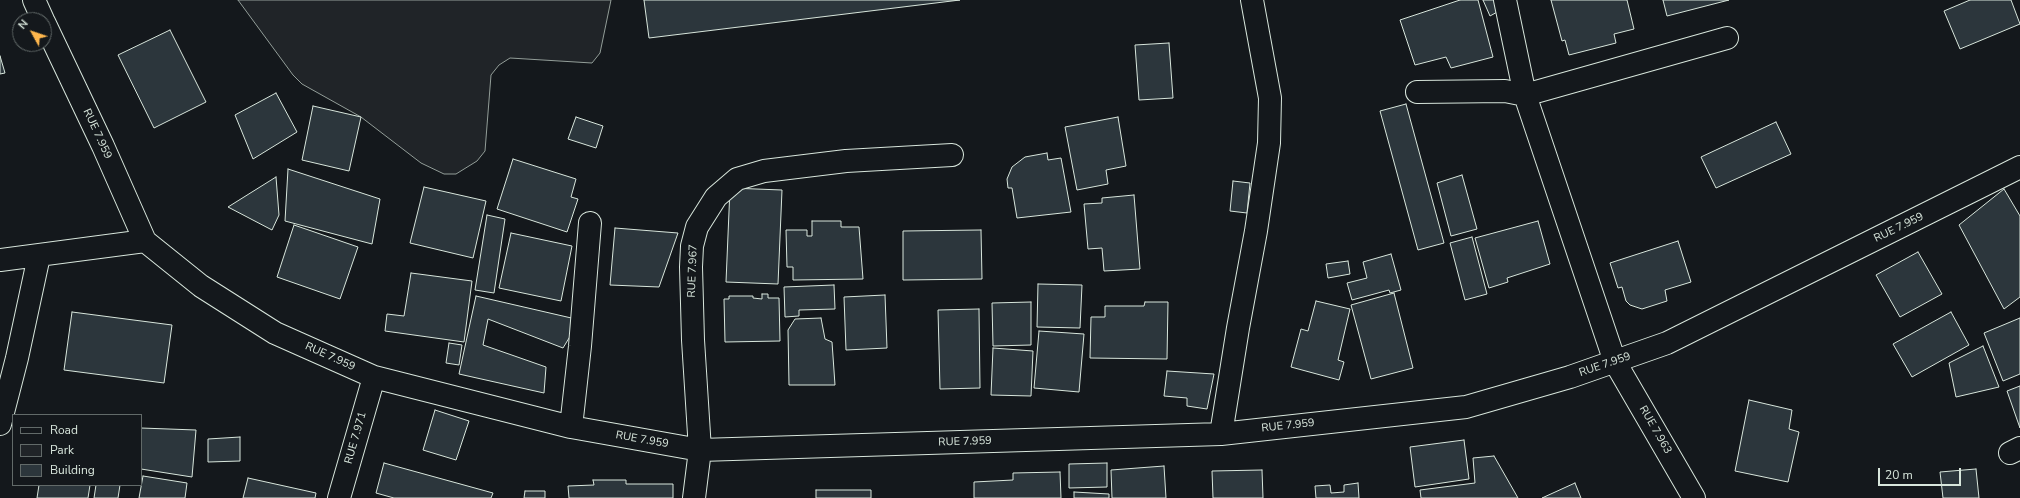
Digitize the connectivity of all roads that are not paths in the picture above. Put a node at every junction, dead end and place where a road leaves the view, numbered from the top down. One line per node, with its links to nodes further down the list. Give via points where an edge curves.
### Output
1 (34, 0): 4 (street, RUE 7.959)
2 (1252, 0): 19 (street, via 1270,98 1269,143)
3 (1505, 0): 8 (street, RUE 7.963)
4 (39, 12)
5 (1727, 38): 8 (street)
6 (52, 40): 12 (street, RUE 7.959)
7 (1417, 92): 8 (street, via 1505,90)
8 (1525, 95): 15 (street, RUE 7.963)
9 (952, 155): 20 (street, RUE 7.967, via 846,161 764,171 737,179 716,198 697,227 692,246)
10 (2020, 167): 15 (street, RUE 7.959, via 1667,343)
11 (590, 223): 18 (street)
12 (145, 241): 13 (street); 16 (street, RUE 7.959, via 201,286 275,333)
13 (39, 256): 14 (street); 17 (street, via 18,358)
14 (0, 260)
15 (1615, 362): 19 (street, RUE 7.959, via 1466,406); 23 (street, RUE 7.963)
16 (374, 377): 18 (street, RUE 7.959); 21 (street, RUE 7.971)
17 (0, 424)
18 (571, 427): 20 (street, RUE 7.959)
19 (1221, 434): 20 (street, RUE 7.959)
20 (700, 450): 22 (street, RUE 7.967)
21 (339, 498)
22 (694, 498)
23 (1694, 498)

